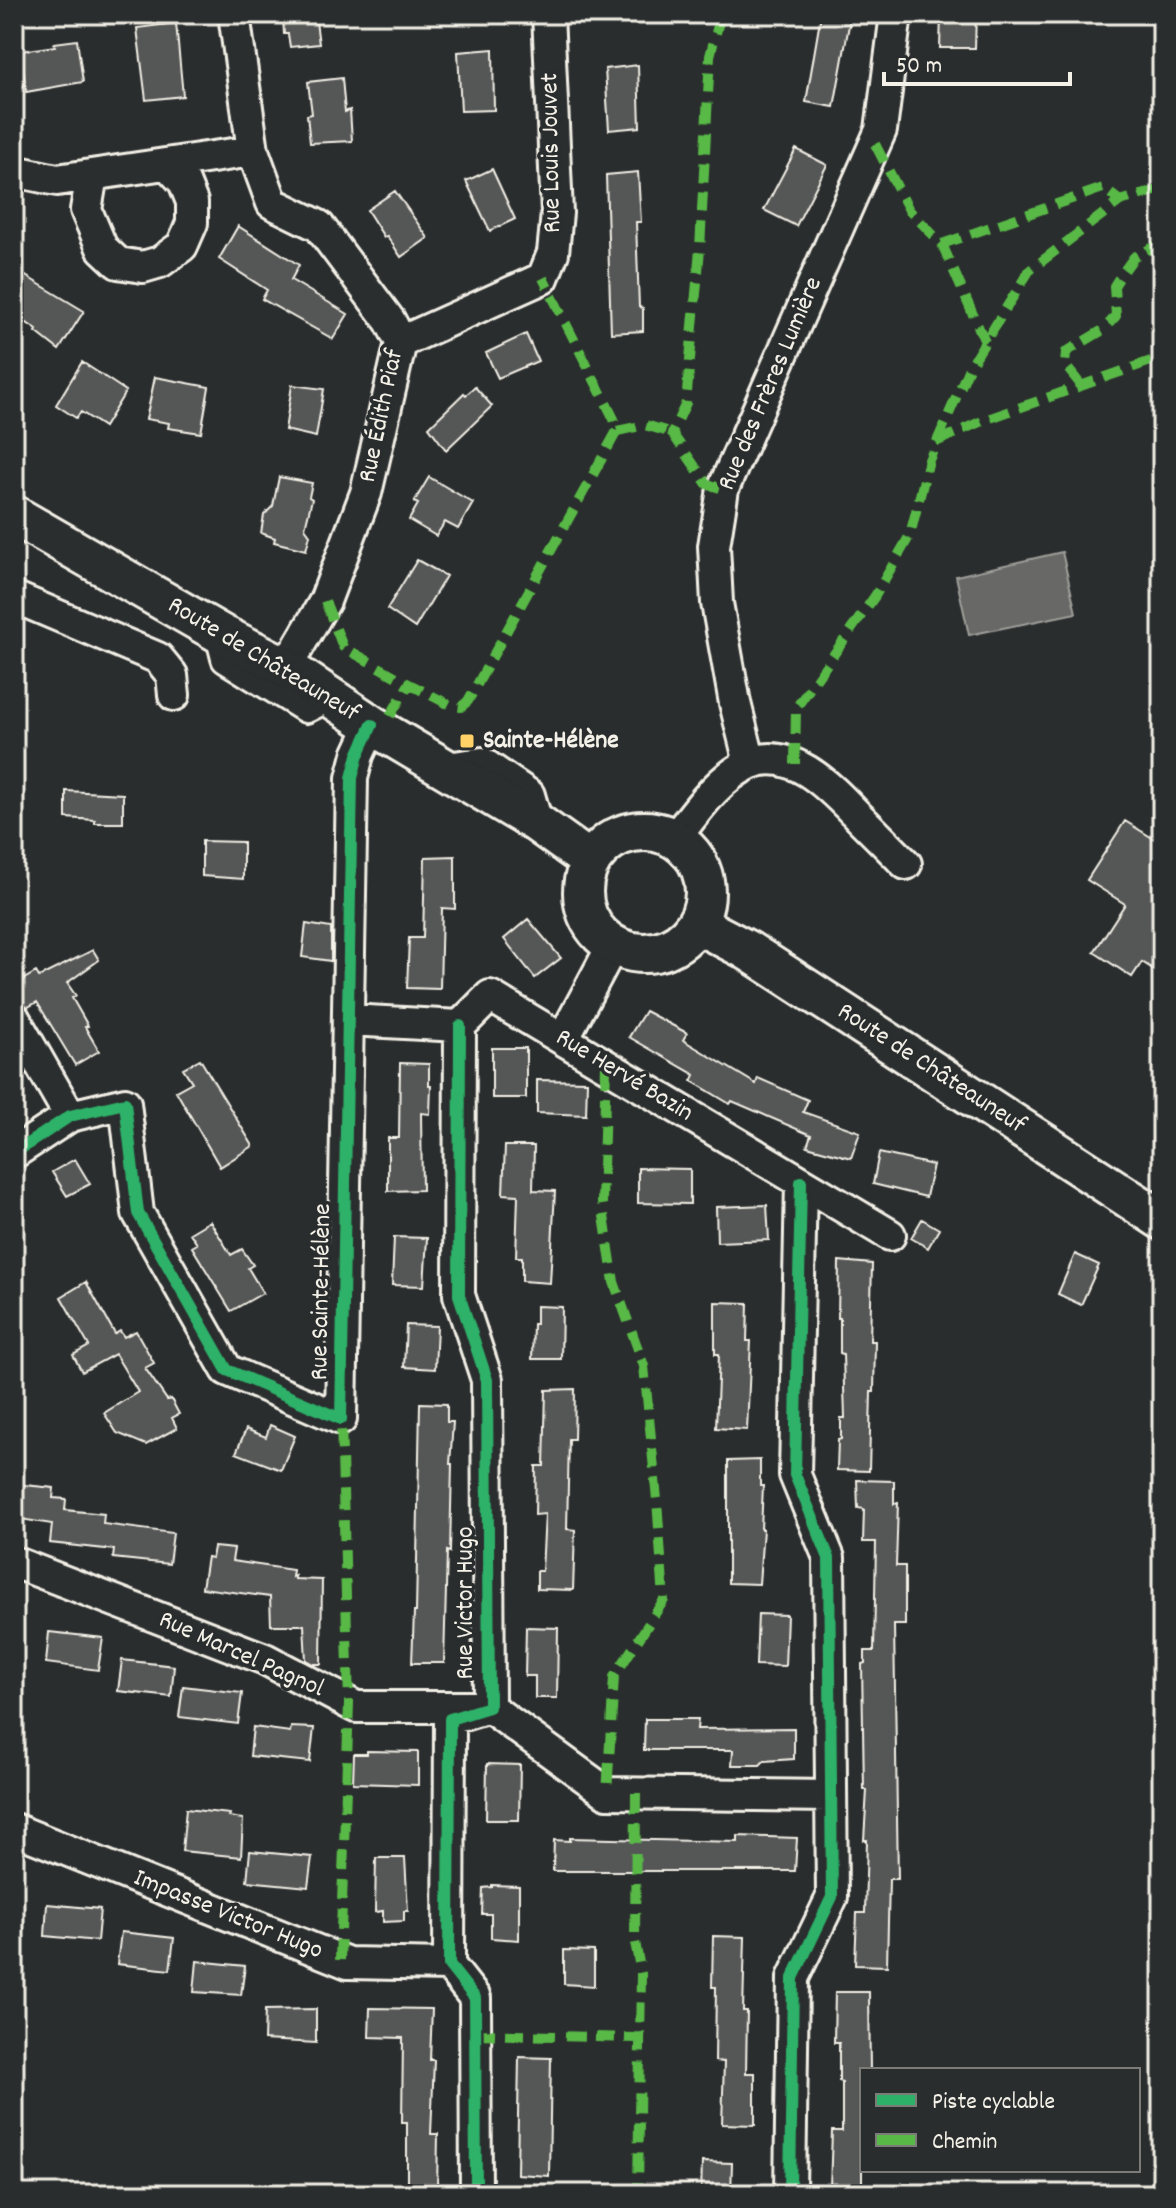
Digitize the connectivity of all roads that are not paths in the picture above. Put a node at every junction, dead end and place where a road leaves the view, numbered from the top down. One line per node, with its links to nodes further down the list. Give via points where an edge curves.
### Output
1 (234, 14): 4 (street, Rue Édith Piaf)
2 (548, 14): 8 (street, Rue Louis Jouvet, via 557,213 553,253 543,278)
3 (896, 14): 16 (street, Rue des Frères Lumière, via 881,130 723,489 714,546 717,603)
4 (253, 151): 5 (street); 8 (street, Rue Édith Piaf, via 272,203 319,226)
5 (167, 164): 7 (street); 7 (street, via 184,182 192,202 192,223 182,246 143,267 118,263 102,248 86,210)
6 (14, 171): 7 (street, via 57,180)
7 (92, 175)
8 (401, 342): 12 (street, Rue Édith Piaf, via 366,493 325,601)
9 (14, 515): 11 (main road, Route de Châteauneuf)
10 (14, 597): 13 (street, via 158,658 172,675)
11 (221, 634): 12 (main road, Route de Châteauneuf); 14 (street, via 227,658 306,707)
12 (284, 666): 14 (main road, Route de Châteauneuf)
13 (174, 695)
14 (328, 696): 15 (main road, Route de Châteauneuf)
15 (372, 725): 18 (main road, Route de Châteauneuf, via 537,823); 23 (street, Rue Sainte-Hélène, via 352,778)
16 (750, 763): 17 (street, via 714,791); 19 (street, via 770,759 795,764 825,782)
17 (675, 838): 18 (main road, via 637,830 619,835); 20 (main road, via 691,850 704,877 704,906)
18 (590, 861): 21 (main road, via 583,899 588,917)
19 (906, 864)
20 (697, 924): 21 (main road, via 668,949 631,952); 29 (main road, Route de Châteauneuf, via 747,950)
21 (613, 945): 25 (street)
22 (14, 1018): 26 (street)
23 (348, 1020): 24 (street); 26 (street, Rue Sainte-Hélène, via 341,1419 227,1370 138,1213 125,1103)
24 (460, 1026): 25 (street, Rue Hervé Bazin, via 490,996); 32 (street, Rue Victor Hugo, via 459,1295 487,1380)
25 (563, 1039): 28 (street, Rue Hervé Bazin)
26 (70, 1116): 27 (street, Rue Sainte-Hélène)
27 (14, 1153)
28 (801, 1182): 30 (street, Rue Hervé Bazin); 33 (street, via 795,1475 829,1558)
29 (1162, 1220)
30 (890, 1235)
31 (14, 1562): 32 (street, Rue Marcel Pagnol, via 265,1659 356,1707)
32 (489, 1707): 33 (street, via 607,1793); 35 (street, Rue Victor Hugo, via 450,1719)
33 (831, 1796): 37 (street, via 832,1897 793,1978)
34 (14, 1829): 35 (street, Impasse Victor Hugo, via 348,1963)
35 (449, 1965): 36 (street, via 475,1998)
36 (476, 2194)
37 (790, 2194)

